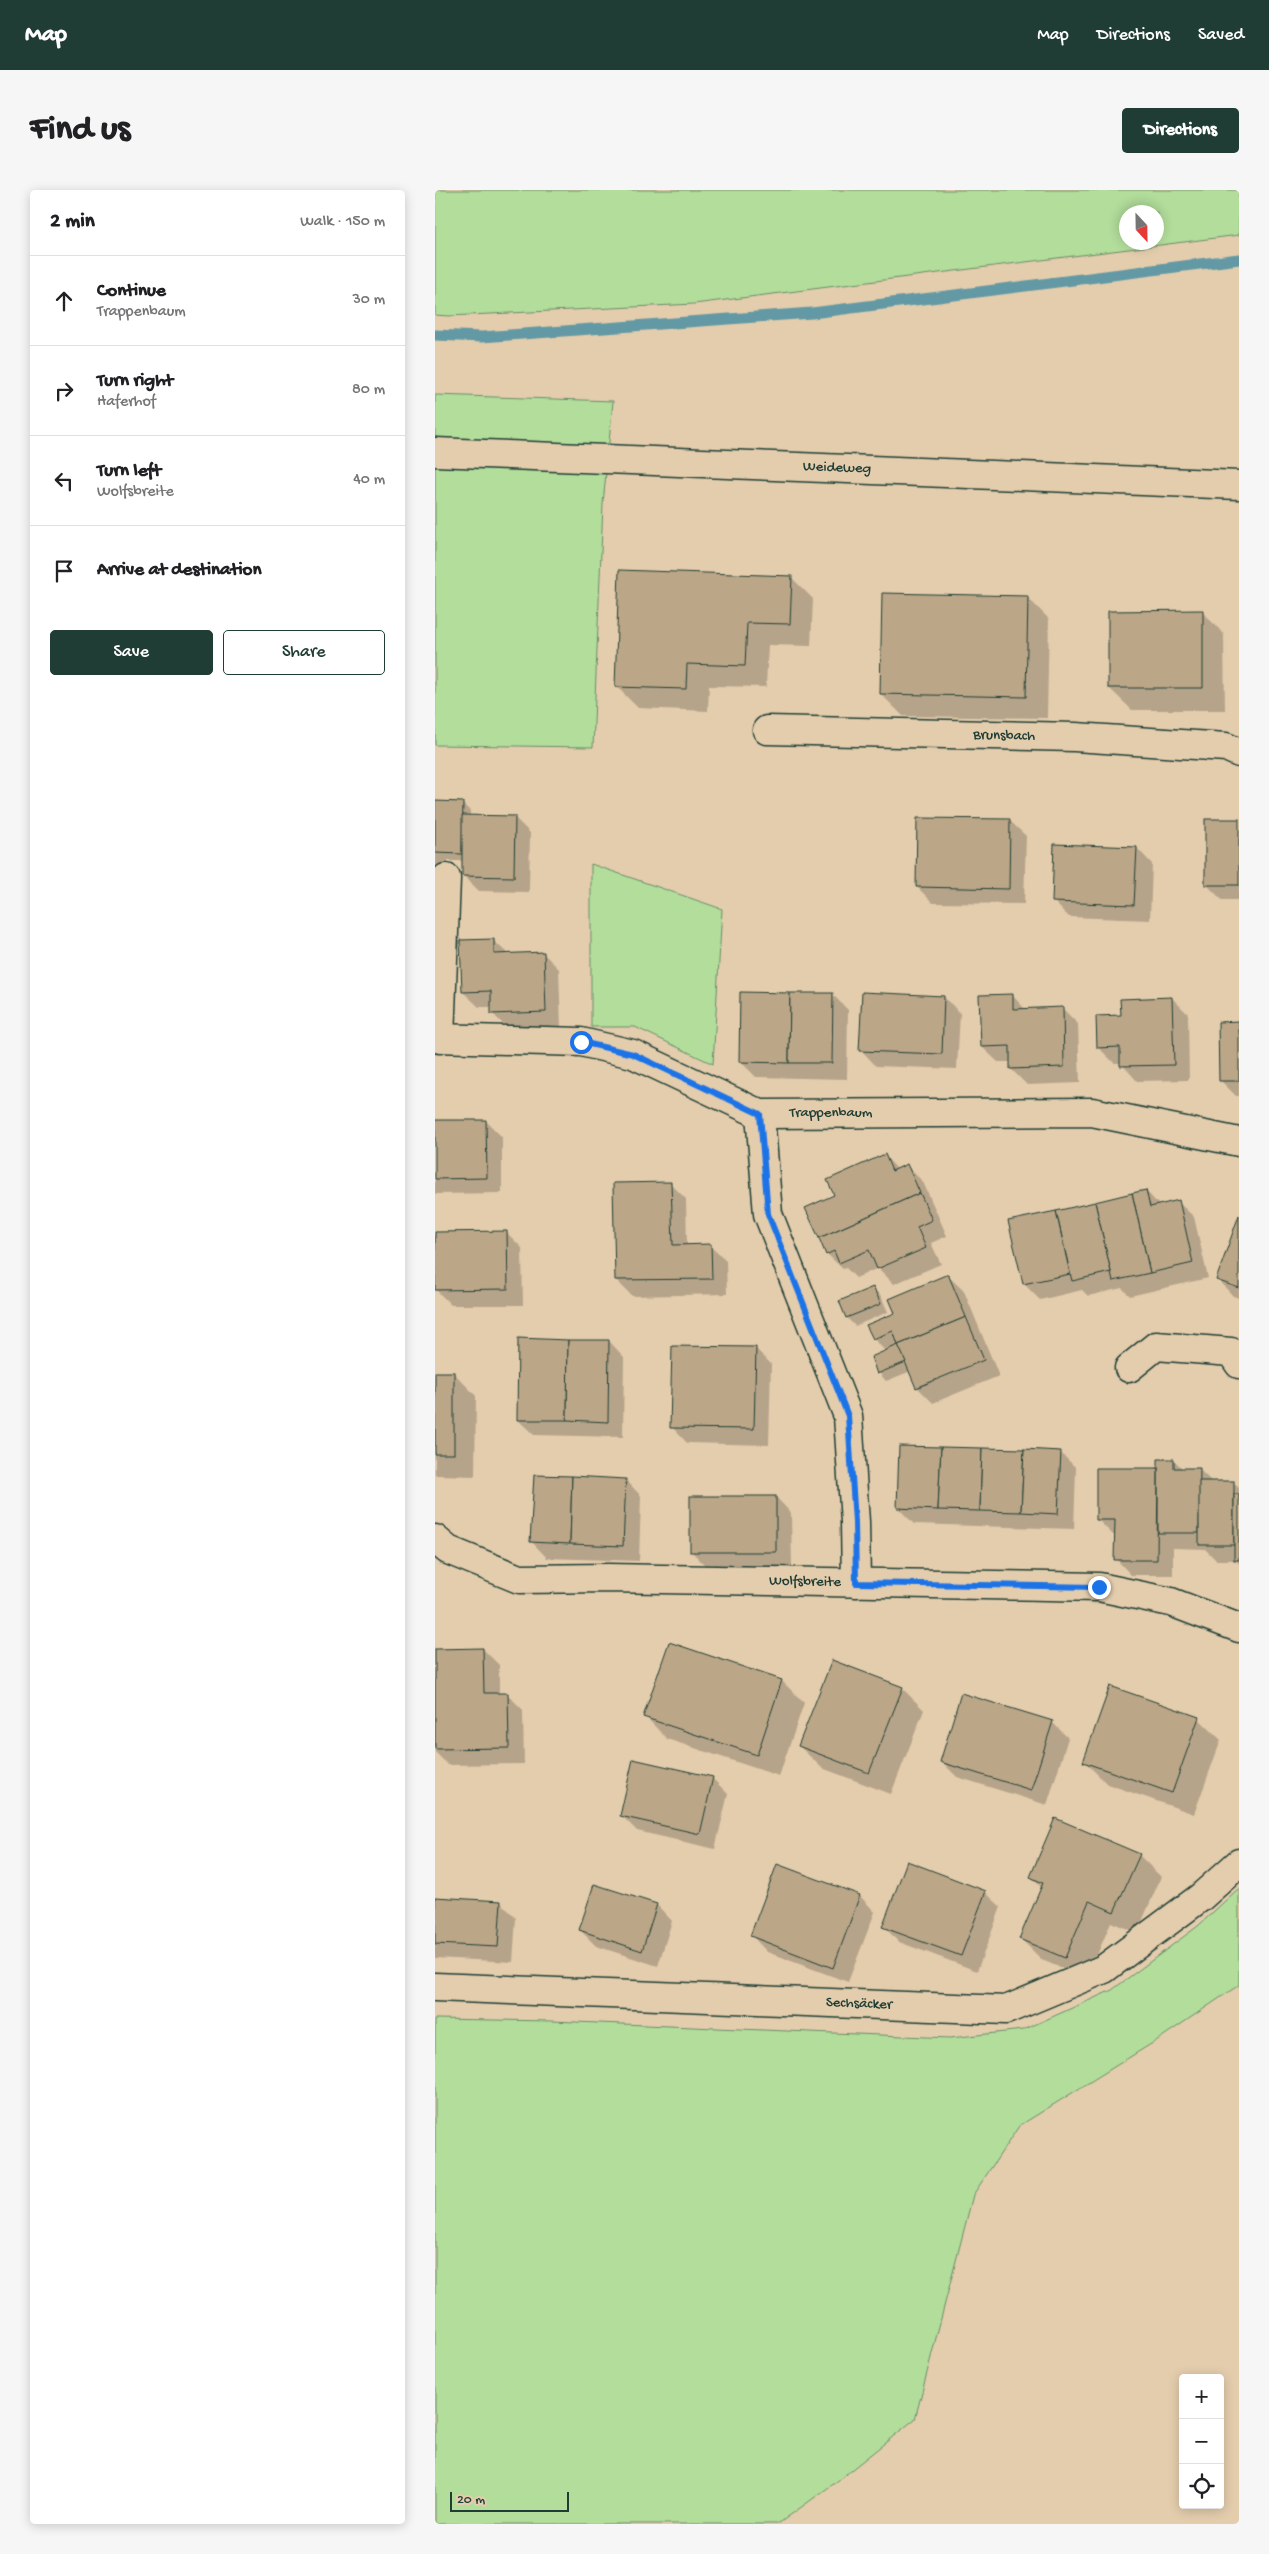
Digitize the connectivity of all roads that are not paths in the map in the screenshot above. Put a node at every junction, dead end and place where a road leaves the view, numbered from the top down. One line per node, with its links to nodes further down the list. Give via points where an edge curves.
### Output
1 (435, 452): 2 (street, Weideweg)
2 (1239, 485)
3 (767, 730): 4 (street, Brunsbach, via 1075,737 1226,747)
4 (1239, 753)
5 (446, 878): 6 (street)
6 (437, 1038): 7 (street, Trappenbaum, via 581,1042 633,1054)
7 (760, 1114): 8 (street, Trappenbaum, via 1092,1112); 12 (street, via 768,1214 848,1416)
8 (1239, 1142)
9 (1239, 1364): 10 (street, via 1231,1352 1156,1346)
10 (1129, 1368)
11 (435, 1539): 12 (street, Wolfsbreite, via 448,1550 519,1579)
12 (856, 1583): 13 (street, Wolfsbreite, via 1099,1587 1171,1602)
13 (1239, 1628)
14 (1239, 1863): 15 (street, Sechsäcker, via 1201,1897 1104,1969 1006,2010)
15 (435, 1987)

